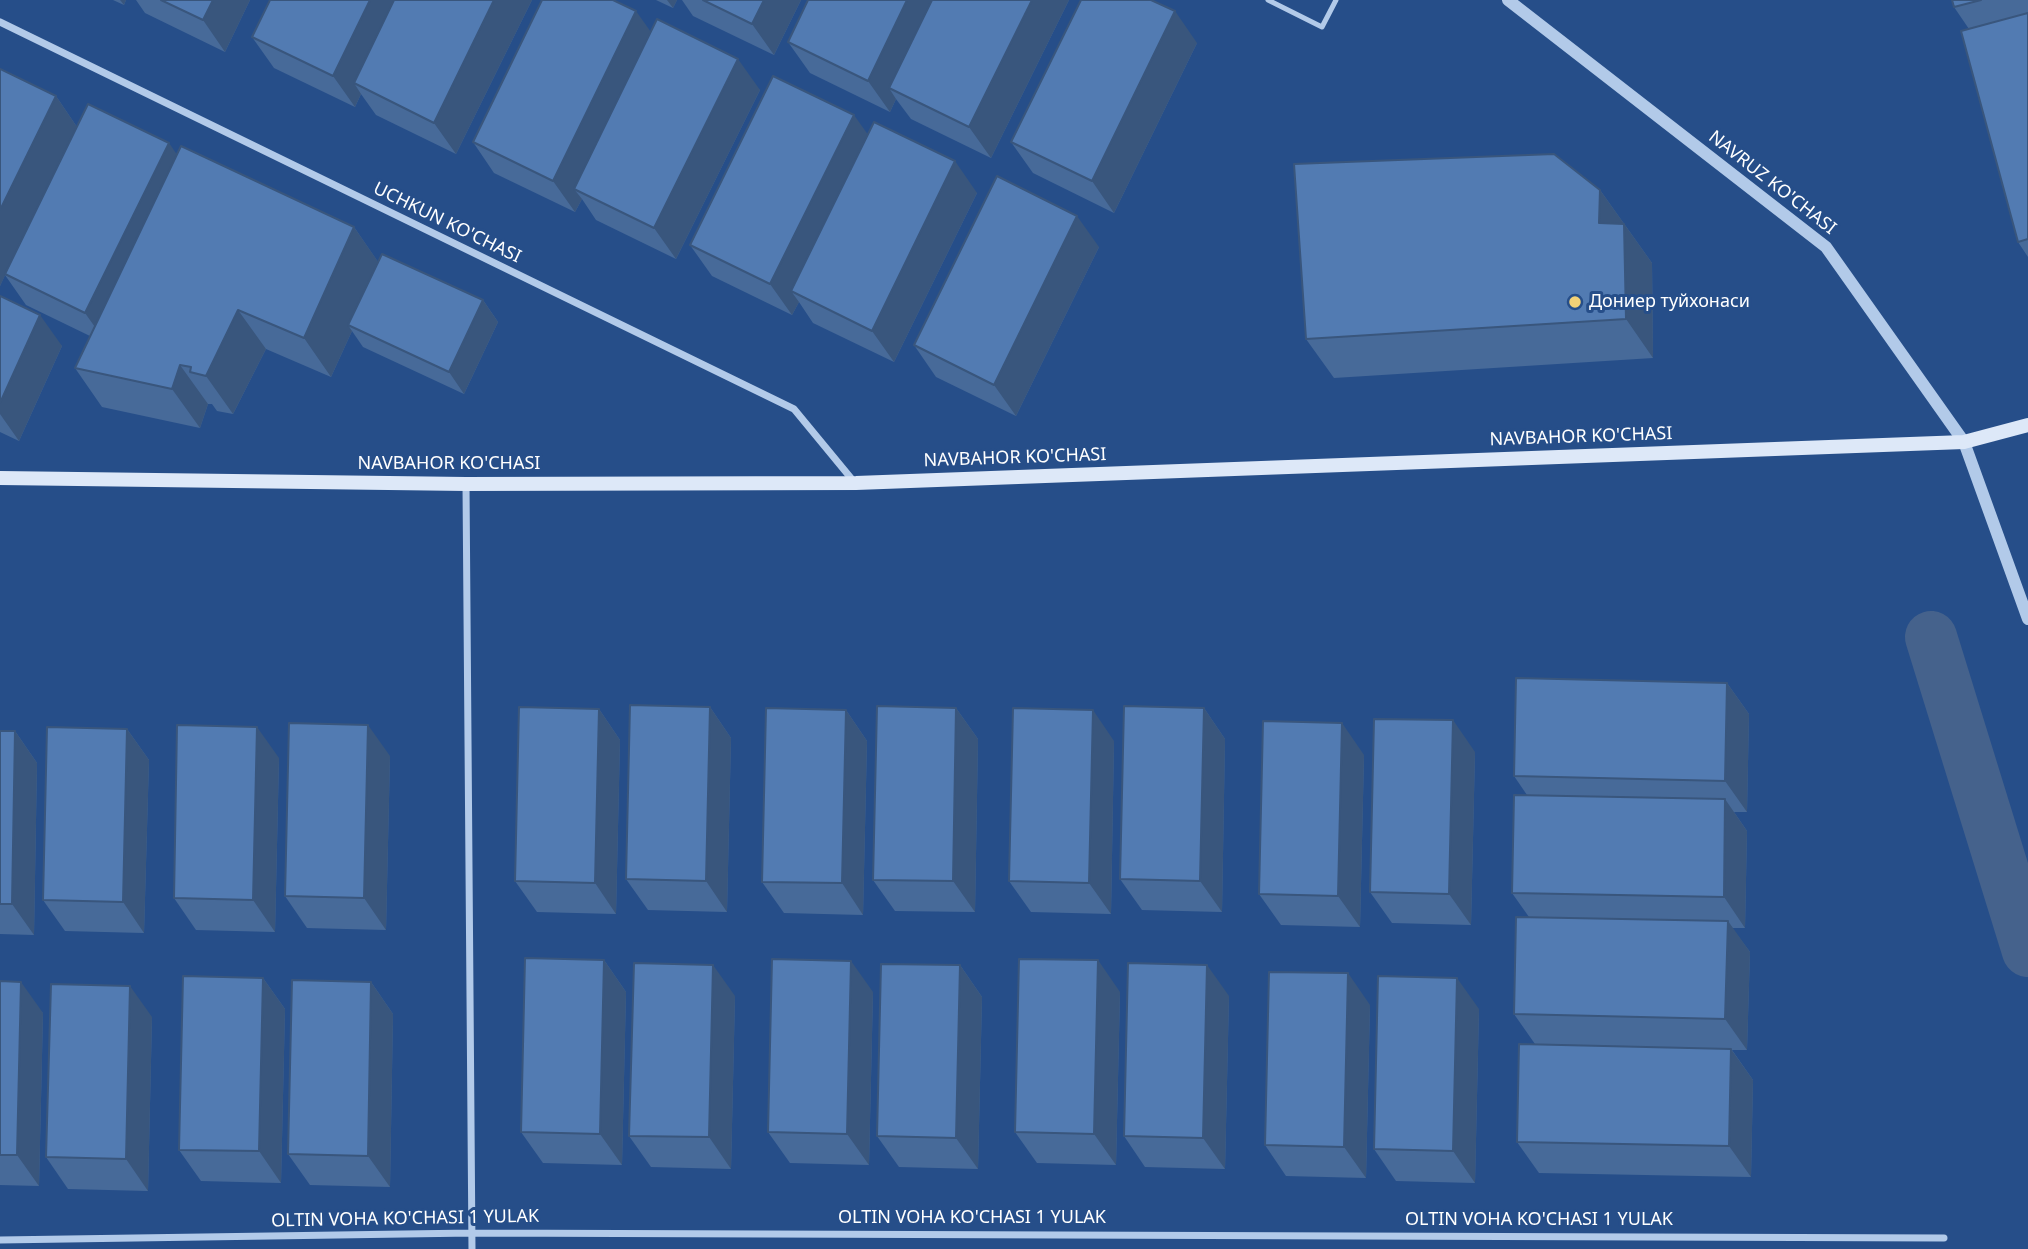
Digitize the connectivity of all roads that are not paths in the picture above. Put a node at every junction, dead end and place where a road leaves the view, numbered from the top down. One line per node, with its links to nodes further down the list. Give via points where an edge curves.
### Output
1 (1268, 0): 2 (lane, via 1322,27)
2 (1336, 0)
3 (1508, 0): 6 (street, NAVRUZ KO'CHASI, via 1826,247)
4 (0, 22): 8 (street, UCHKUN KO'CHASI, via 794,409)
5 (2028, 425): 6 (main road, NAVBAHOR KO'CHASI)
6 (1964, 442): 8 (main road, NAVBAHOR KO'CHASI); 10 (street, NAVRUZ KO'CHASI)
7 (0, 478): 9 (main road, NAVBAHOR KO'CHASI)
8 (856, 483): 9 (main road, NAVBAHOR KO'CHASI)
9 (466, 484): 11 (street)
10 (2028, 618)
11 (472, 1233): 12 (street, OLTIN VOHA KO'CHASI 1 YULAK); 13 (street, OLTIN VOHA KO'CHASI 1 YULAK); 14 (street)
12 (1944, 1238)
13 (0, 1240)
14 (472, 1249)

